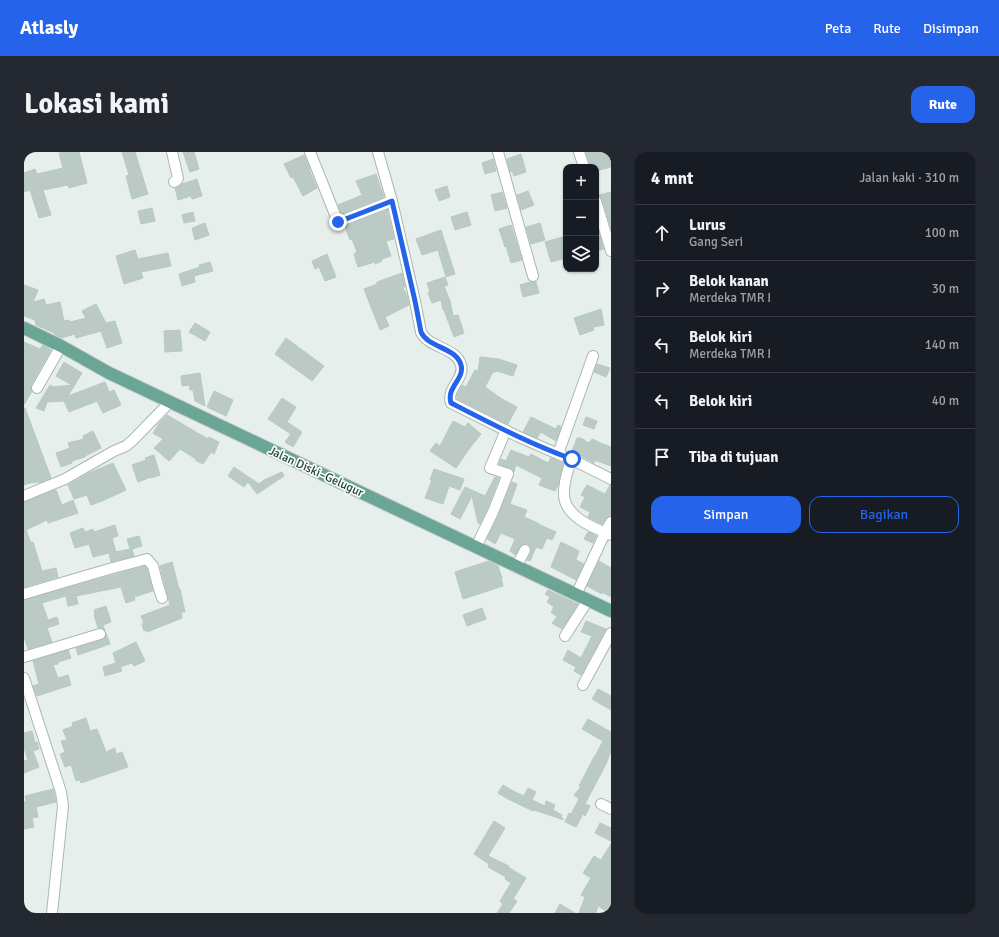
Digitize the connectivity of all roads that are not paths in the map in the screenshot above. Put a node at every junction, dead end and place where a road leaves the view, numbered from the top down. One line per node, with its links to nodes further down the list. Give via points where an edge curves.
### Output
1 (172, 152): 7 (street, via 178,178)
2 (310, 152): 8 (street, via 338,222)
3 (378, 152): 8 (street)
4 (498, 152): 11 (street)
5 (579, 152): 6 (street)
6 (583, 164)
7 (174, 182)
8 (392, 201): 17 (street, via 422,335 451,353 461,364 461,374 449,398 451,403)
9 (599, 211): 10 (street)
10 (611, 251)
11 (533, 276)
12 (24, 328): 13 (main road, Jalan Diski–Gelugur)
13 (60, 346): 15 (street); 16 (main road, Jalan Diski–Gelugur, via 109,374)
14 (593, 356): 18 (street)
15 (37, 388)
16 (170, 402): 21 (street, via 126,446 65,479); 24 (main road, Jalan Diski–Gelugur)
17 (506, 430): 18 (street); 24 (street, via 490,468 508,474)
18 (558, 454): 19 (street)
19 (572, 459): 20 (street); 23 (street, via 564,487 566,504 573,515 581,521)
20 (611, 479)
21 (24, 496)
22 (611, 522): 23 (street)
23 (608, 534): 28 (street)
24 (476, 547): 26 (main road, Jalan Diski–Gelugur)
25 (525, 550): 26 (street)
26 (516, 567): 28 (main road, Jalan Diski–Gelugur)
27 (24, 594): 29 (street, via 147,559 153,566)
28 (576, 595): 30 (main road, Jalan Diski–Gelugur)
29 (162, 598)
30 (588, 600): 31 (main road, Jalan Diski–Gelugur); 34 (street)
31 (611, 611)
32 (611, 633): 37 (street)
33 (100, 634): 35 (street)
34 (565, 636)
35 (24, 658)
36 (24, 678): 38 (street)
37 (583, 685)
38 (28, 705): 41 (street, via 61,792 63,806)
39 (601, 804): 40 (street)
40 (611, 809)
41 (52, 913)

